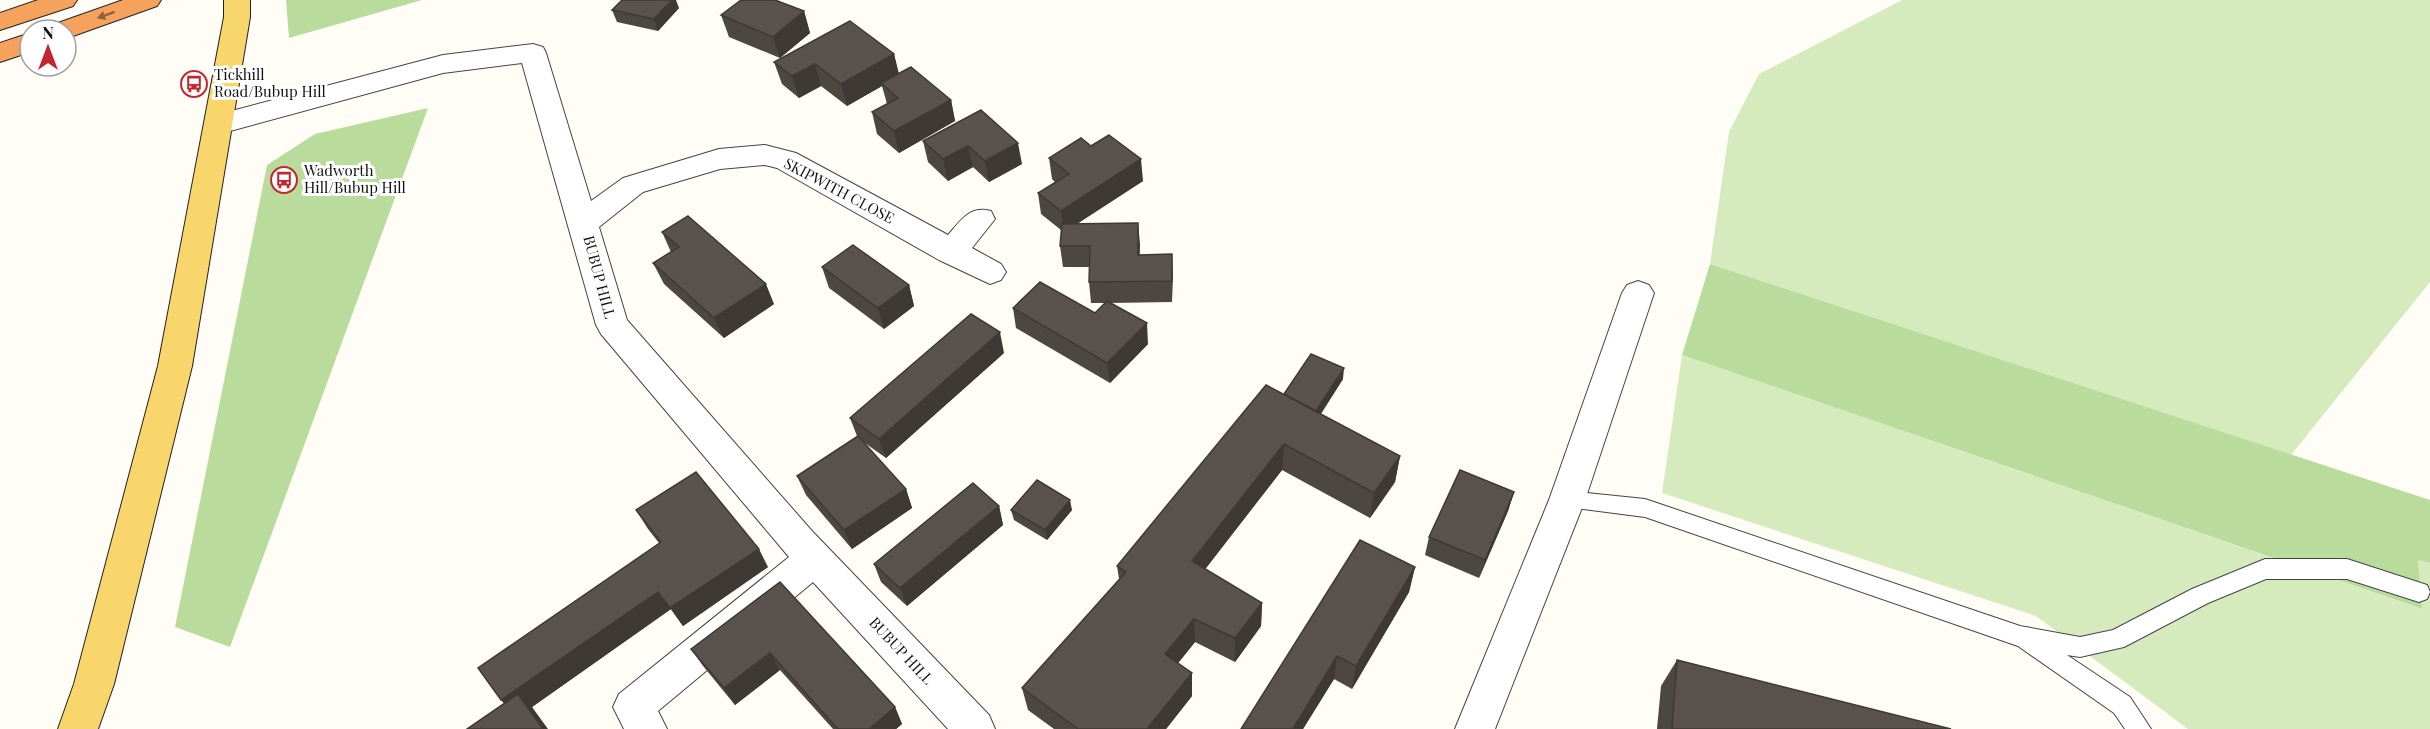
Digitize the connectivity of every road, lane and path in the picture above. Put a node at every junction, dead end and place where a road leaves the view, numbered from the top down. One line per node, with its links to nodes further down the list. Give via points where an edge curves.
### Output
1 (64, 0): 4 (highway)
2 (148, 0): 5 (highway, one-way to 5)
3 (237, 8): 8 (main road)
4 (5, 20)
5 (78, 25)
6 (18, 46): 7 (highway)
7 (0, 53)
8 (219, 124): 10 (street, BUBUP HILL, via 442,64 533,53); 18 (main road, via 175,366 94,684)
9 (980, 219): 11 (street)
10 (584, 222): 11 (street, SKIPWITH CLOSE, via 633,185 719,159 765,155 786,160); 15 (street, BUBUP HILL, via 612,325)
11 (950, 252): 12 (street, SKIPWITH CLOSE)
12 (990, 272)
13 (1638, 293): 14 (street)
14 (1567, 500): 17 (lane, via 1645,508); 21 (street)
15 (814, 559): 19 (street, via 633,707); 20 (street, BUBUP HILL)
16 (2420, 592): 17 (lane, via 2346,569 2265,569 2200,596 2116,640 2080,647)
17 (2020, 636): 22 (lane, via 2122,705)
18 (78, 729)
19 (647, 729)
20 (975, 729)
21 (1475, 729)
22 (2139, 729)

